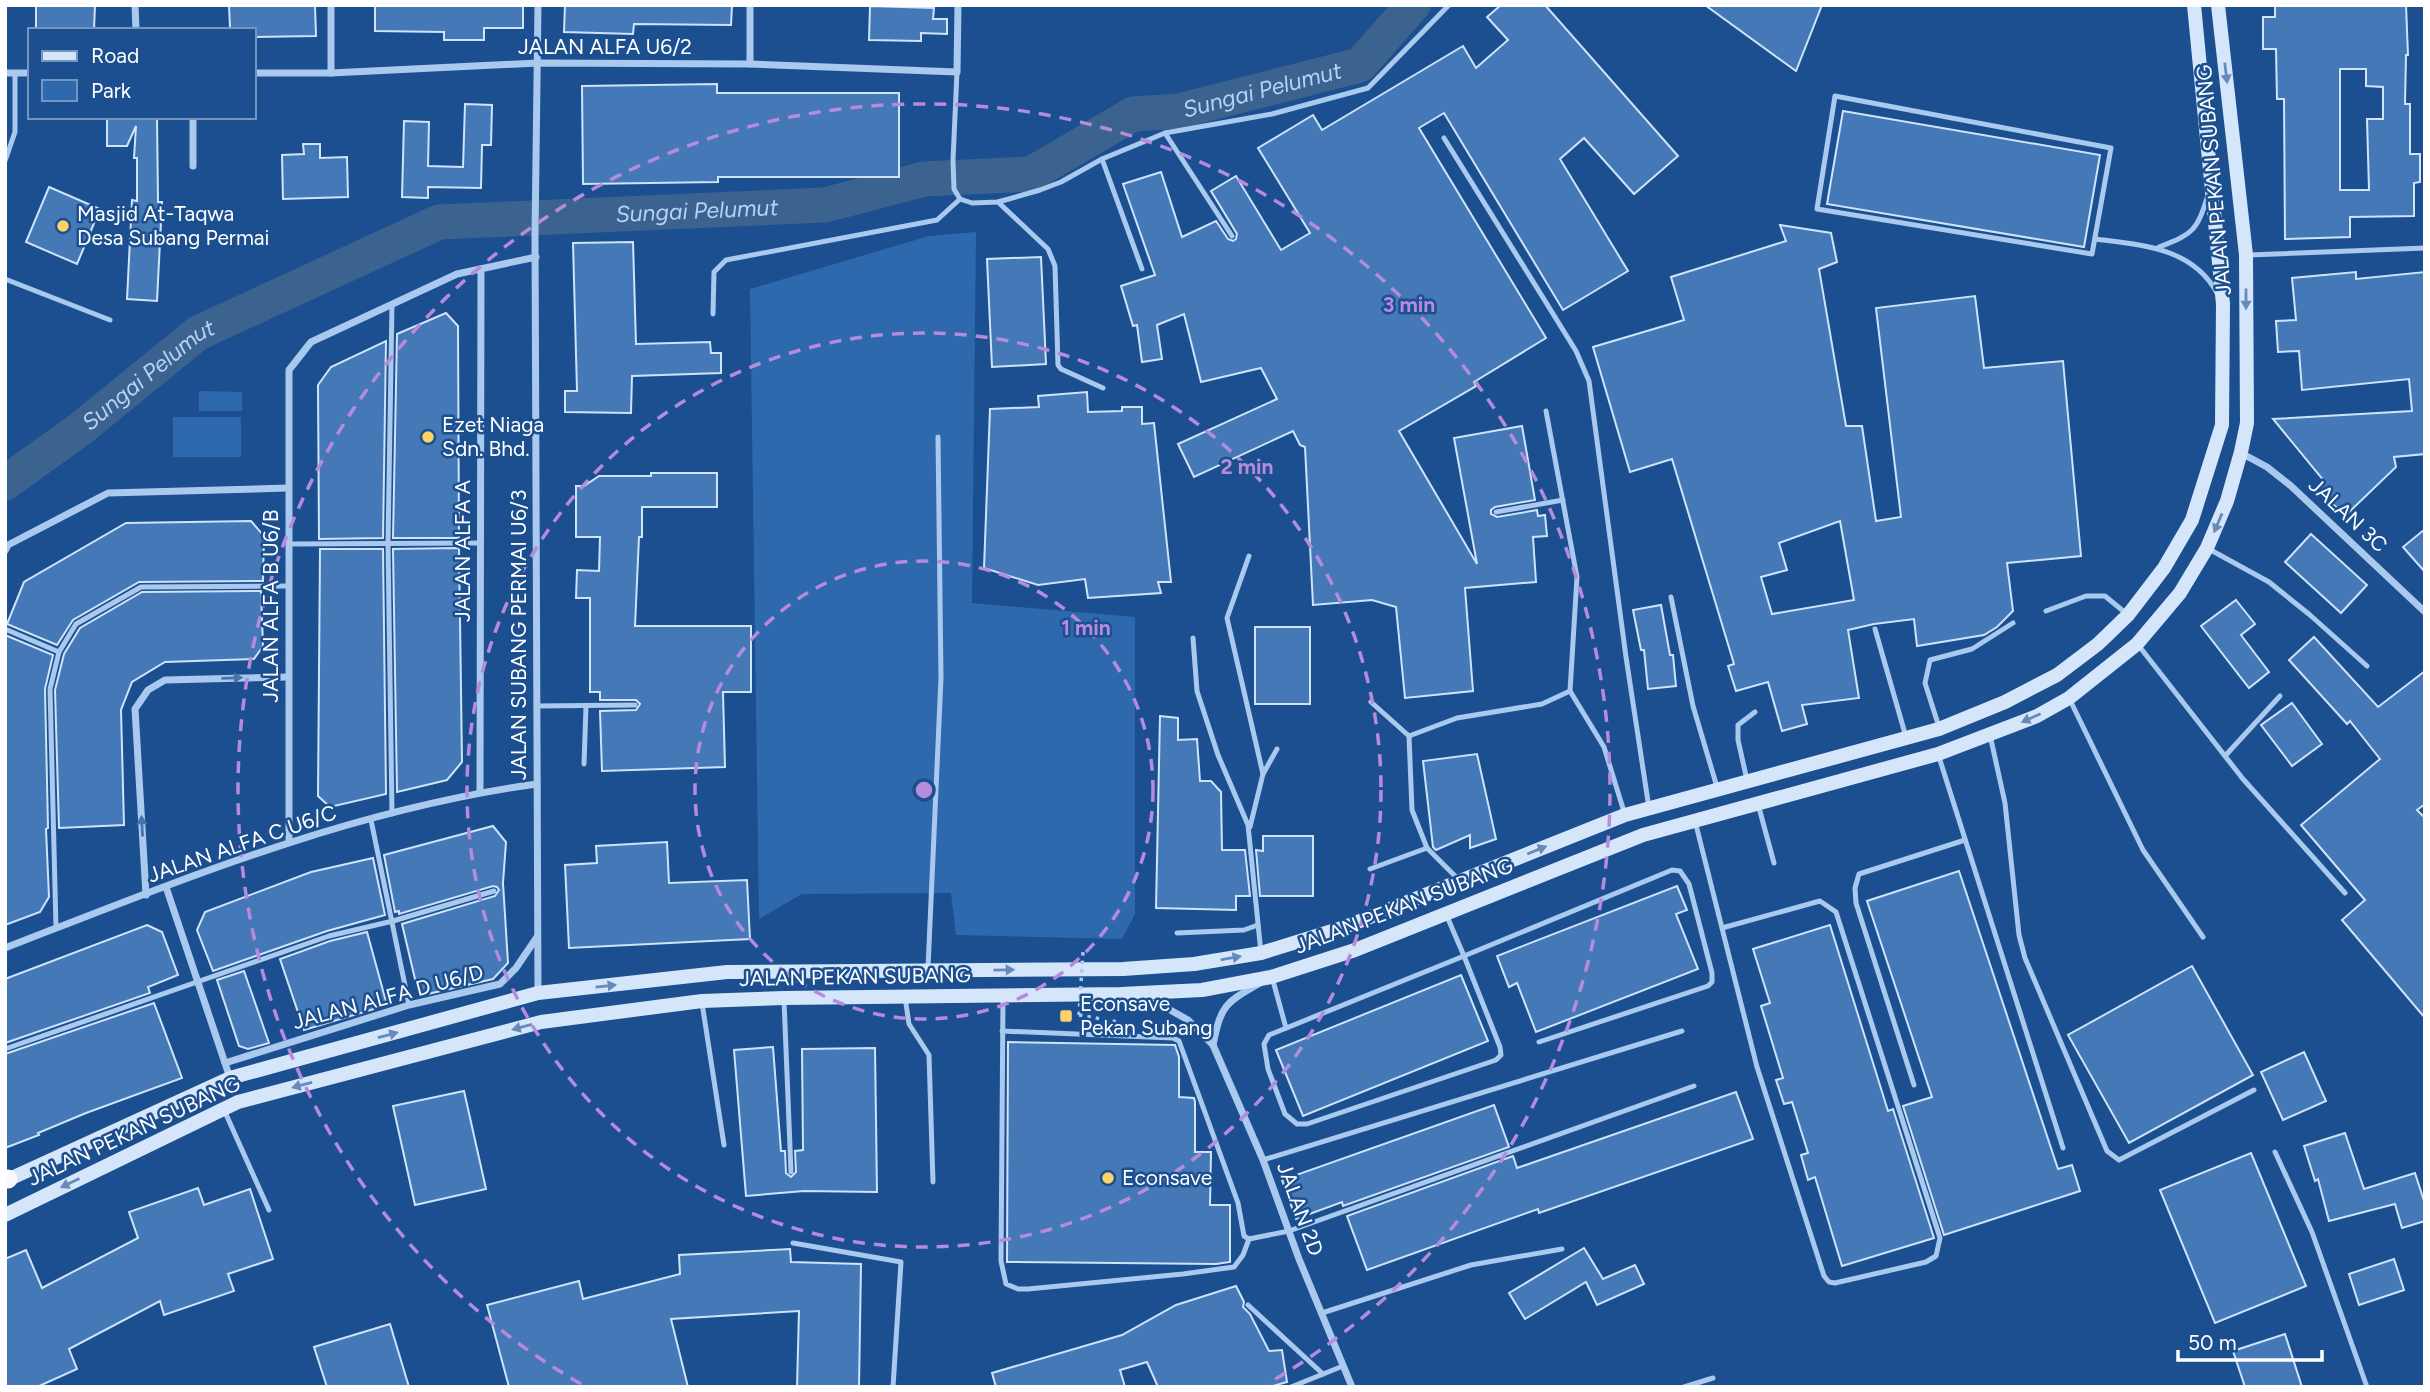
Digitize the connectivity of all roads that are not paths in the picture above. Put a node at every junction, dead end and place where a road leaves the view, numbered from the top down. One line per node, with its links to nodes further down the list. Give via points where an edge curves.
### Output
1 (135, 5): 9 (street)
2 (331, 5): 17 (street)
3 (538, 5): 10 (street)
4 (750, 5): 11 (street)
5 (958, 5): 12 (street)
6 (1449, 5): 19 (lane, via 1368,88 1272,114)
7 (2194, 5): 24 (main road, JALAN PEKAN SUBANG)
8 (2218, 5): 31 (main road, JALAN PEKAN SUBANG, one-way to 31)
9 (136, 28)
10 (538, 63): 11 (street, JALAN ALFA U6/2); 17 (street, JALAN ALFA U6/2); 32 (street, JALAN SUBANG PERMAI U6/3)
11 (750, 64): 12 (street, JALAN ALFA U6/2)
12 (957, 72): 25 (lane, via 953,160 954,189)
13 (5, 73): 14 (street)
14 (15, 73): 15 (street); 22 (lane, via 15,132)
15 (28, 73)
16 (256, 73): 17 (street, JALAN ALFA U6/2)
17 (331, 73)
18 (193, 119): 23 (street)
19 (1165, 133): 21 (lane); 27 (lane)
20 (1444, 138): 88 (lane, via 1576,351 1589,382)
21 (1102, 159): 26 (lane, via 1061,182); 34 (lane)
22 (5, 161)
23 (193, 166)
24 (2212, 184): 29 (lane, via 2200,222 2184,237); 37 (main road, JALAN PEKAN SUBANG)
25 (960, 199): 26 (lane); 38 (lane, via 937,220 726,260 714,272)
26 (998, 202): 40 (lane, via 1053,258 1058,365)
27 (1232, 236)
28 (2095, 239): 28 (lane, via 2092,254 1817,209 1835,96 2111,148); 29 (lane)
29 (2159, 247): 37 (lane, via 2191,263 2209,279)
30 (2425, 248): 31 (lane)
31 (2246, 255): 43 (main road, JALAN PEKAN SUBANG, one-way to 43, via 2247,422)
32 (536, 257): 33 (street); 71 (street, JALAN SUBANG PERMAI U6/3)
33 (481, 269): 36 (street, via 457,274); 48 (street, JALAN ALFA A)
34 (1142, 269)
35 (5, 279): 39 (lane)
36 (392, 304): 44 (street, JALAN ALFA B U6/B, via 311,342 289,370); 47 (lane)
37 (2223, 304): 57 (main road, JALAN PEKAN SUBANG, via 2222,425 2192,520 2164,568)
38 (713, 314)
39 (110, 320)
40 (1103, 388)
41 (1546, 411): 45 (lane)
42 (938, 437): 115 (lane, via 941,678)
43 (2241, 452): 50 (main road, JALAN PEKAN SUBANG, one-way to 50); 56 (street, JALAN 3C, via 2291,486)
44 (288, 488): 49 (street, JALAN ALFA B U6/B); 51 (street, via 108,493 8,545)
45 (1563, 500): 46 (lane); 66 (lane, via 1577,577)
46 (1496, 512)
47 (388, 543): 48 (lane); 49 (lane); 89 (lane)
48 (481, 543): 86 (street, JALAN ALFA A)
49 (289, 544): 53 (street, JALAN ALFA B U6/B)
50 (2207, 548): 62 (main road, JALAN PEKAN SUBANG, via 2179,593); 64 (lane, via 2269,582)
51 (5, 551)
52 (1249, 556): 82 (lane, via 1227,618)
53 (289, 586): 63 (lane, via 141,587 76,624); 65 (street, JALAN ALFA B U6/B)
54 (1671, 597): 85 (lane, via 1693,706)
55 (2046, 611): 57 (lane, via 2086,596 2105,596)
56 (2425, 612)
57 (2128, 615): 74 (main road, JALAN PEKAN SUBANG, via 2057,675)
58 (2013, 623): 74 (lane, via 1972,649 1930,660 1925,683)
59 (5, 629): 63 (lane)
60 (1875, 629): 77 (lane)
61 (1193, 638): 93 (lane, via 1197,691)
62 (2137, 644): 68 (main road, JALAN PEKAN SUBANG); 80 (lane)
63 (59, 652): 107 (lane, via 50,689)
64 (2367, 666)
65 (288, 677): 95 (street, JALAN ALFA B U6/B); 103 (street, one-way to 65, via 135,709 148,690 165,680)
66 (1570, 691): 76 (lane, via 1542,704 1457,718); 90 (lane, via 1604,747)
67 (2280, 696): 80 (lane)
68 (2069, 698): 75 (main road, JALAN PEKAN SUBANG, one-way to 75); 111 (lane, via 2143,850)
69 (1371, 702): 76 (lane)
70 (635, 705): 72 (lane)
71 (537, 706): 72 (lane); 84 (street, JALAN SUBANG PERMAI U6/3)
72 (586, 706): 81 (lane)
73 (1755, 712): 83 (lane, via 1738,725)
74 (1939, 729): 77 (main road, JALAN PEKAN SUBANG)
75 (1990, 735): 79 (main road, JALAN PEKAN SUBANG); 135 (lane, via 2006,803 2025,958 2107,1151 2119,1160)
76 (1409, 736): 96 (lane, via 1412,810)
77 (1907, 738): 83 (main road, JALAN PEKAN SUBANG)
78 (1277, 749): 82 (lane)
79 (1938, 754): 87 (main road, JALAN PEKAN SUBANG); 94 (lane)
80 (2225, 756): 102 (lane)
81 (584, 764)
82 (1264, 774): 93 (lane)
83 (1748, 781): 85 (main road, JALAN PEKAN SUBANG)
84 (537, 784): 86 (street, JALAN ALFA C U6/C); 110 (street, JALAN SUBANG PERMAI U6/3)
85 (1718, 788): 88 (main road, JALAN PEKAN SUBANG)
86 (480, 792): 89 (street, JALAN ALFA C U6/C)
87 (1758, 804): 92 (main road, JALAN PEKAN SUBANG); 97 (lane)
88 (1649, 808): 90 (main road, JALAN PEKAN SUBANG)
89 (392, 814): 91 (street, JALAN ALFA C U6/C)
90 (1625, 815): 99 (main road, JALAN PEKAN SUBANG, one-way to 90)
91 (371, 820): 95 (street, JALAN ALFA C U6/C); 105 (lane)
92 (1695, 821): 104 (main road, JALAN PEKAN SUBANG, via 1643,835); 108 (lane)
93 (1249, 834): 106 (lane)
94 (1965, 840): 133 (lane, via 1859,874 1856,880 1856,902); 138 (lane)
95 (289, 842): 100 (street, JALAN ALFA C U6/C)
96 (1427, 848): 98 (lane); 99 (lane)
97 (1774, 863)
98 (1370, 869)
99 (1460, 881): 113 (main road, JALAN PEKAN SUBANG, via 1345,927)
100 (166, 887): 103 (street, JALAN ALFA C U6/C); 117 (street)
101 (494, 891): 105 (lane)
102 (2345, 893)
103 (146, 895): 107 (street, JALAN ALFA C U6/C)
104 (1446, 914): 114 (lane); 116 (main road, JALAN PEKAN SUBANG)
105 (393, 922): 117 (lane, via 329,936); 124 (lane)
106 (1258, 925): 109 (lane, via 1244,930); 113 (lane)
107 (56, 928): 112 (street, JALAN ALFA C U6/C)
108 (1722, 928): 108 (lane, via 1757,1068 1824,1276 1835,1283 1936,1256 1940,1238 1836,912 1820,901)
109 (1177, 933)
110 (538, 935): 118 (street, JALAN SUBANG PERMAI U6/3); 124 (street, JALAN ALFA D U6/D, via 500,984)
111 (2203, 937)
112 (5, 948)
113 (1261, 953): 115 (main road, JALAN PEKAN SUBANG, one-way to 113, via 1123,969)
114 (1464, 956): 125 (lane); 125 (lane, via 1500,1047 1496,1060 1297,1124 1285,1114 1264,1055 1269,1035); 128 (lane, via 1672,870 1680,871 1689,884 1712,973 1709,986)
115 (928, 971): 118 (main road, JALAN PEKAN SUBANG, one-way to 115, via 727,972)
116 (1271, 977): 119 (main road, JALAN PEKAN SUBANG, via 1202,990); 125 (lane); 129 (street, via 1233,999 1218,1017)
117 (198, 982): 130 (lane); 131 (street)
118 (538, 993): 132 (main road, JALAN PEKAN SUBANG, one-way to 118)
119 (1121, 994): 120 (main road, JALAN PEKAN SUBANG); 129 (street, JALAN 2D, via 1165,1007 1188,1020)
120 (1003, 996): 121 (main road, JALAN PEKAN SUBANG); 126 (lane)
121 (905, 997): 122 (main road, JALAN PEKAN SUBANG); 143 (lane, via 909,1024 929,1055)
122 (784, 998): 123 (main road, JALAN PEKAN SUBANG); 141 (lane)
123 (702, 1001): 136 (main road, JALAN PEKAN SUBANG, one-way to 136, via 541,1022); 137 (lane)
124 (409, 1004): 131 (street, JALAN ALFA D U6/D)
125 (1286, 1028)
126 (1002, 1031): 147 (lane, via 1179,1041 1238,1203 1244,1236); 147 (lane, via 1001,1261 1006,1284 1028,1289 1234,1266)
127 (1682, 1031): 140 (lane)
128 (1539, 1042)
129 (1213, 1045): 140 (street, JALAN 2D)
130 (5, 1049)
131 (225, 1063): 132 (street)
132 (230, 1078): 142 (main road, JALAN PEKAN SUBANG)
133 (1914, 1084)
134 (1693, 1086): 146 (lane)
135 (2254, 1090)
136 (223, 1109): 144 (lane); 145 (main road, JALAN PEKAN SUBANG, one-way to 145)
137 (724, 1145)
138 (2063, 1148)
139 (2276, 1152): 159 (lane, via 2312,1232)
140 (1263, 1160): 146 (street, JALAN 2D)
141 (791, 1172)
142 (6, 1180)
143 (933, 1182)
144 (269, 1210)
145 (5, 1214)
146 (1289, 1231): 147 (lane); 151 (street, JALAN 2D)
147 (1249, 1239)
148 (793, 1244): 155 (lane, via 901,1262)
149 (1562, 1249): 151 (lane, via 1471,1265)
150 (1248, 1305): 153 (lane)
151 (1322, 1313): 152 (street, JALAN 2D)
152 (1343, 1366): 153 (lane); 157 (street, JALAN 2D)
153 (1322, 1374): 156 (lane)
154 (1713, 1378): 158 (lane)
155 (893, 1387)
156 (1291, 1387)
157 (1352, 1387)
158 (1684, 1387)
159 (2367, 1387)

